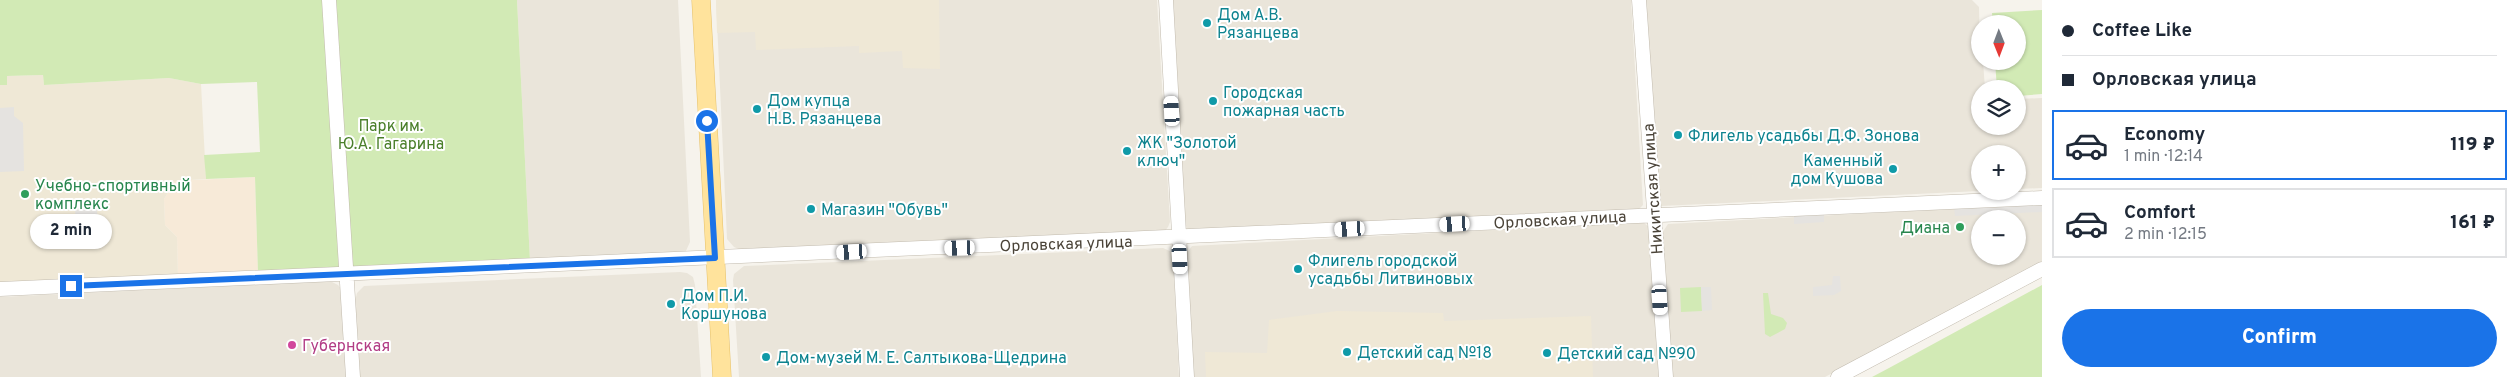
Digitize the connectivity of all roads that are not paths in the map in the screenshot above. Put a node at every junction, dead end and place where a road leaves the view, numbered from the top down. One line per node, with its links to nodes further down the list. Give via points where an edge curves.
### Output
1 (330, 0): 10 (street)
2 (701, 0): 8 (main road)
3 (1166, 0): 7 (street)
4 (1639, 0): 6 (street, Никитская улица)
5 (2042, 198): 6 (street, Орловская улица)
6 (1654, 214): 7 (street, Орловская улица); 15 (street, Никитская улица)
7 (1179, 238): 8 (street, Орловская улица); 14 (street)
8 (715, 258): 10 (street, Орловская улица); 13 (main road)
9 (2042, 269): 16 (street)
10 (346, 274): 11 (street, Орловская улица); 12 (street)
11 (0, 289)
12 (353, 377)
13 (722, 377)
14 (1187, 377)
15 (1666, 377)
16 (1838, 377)

